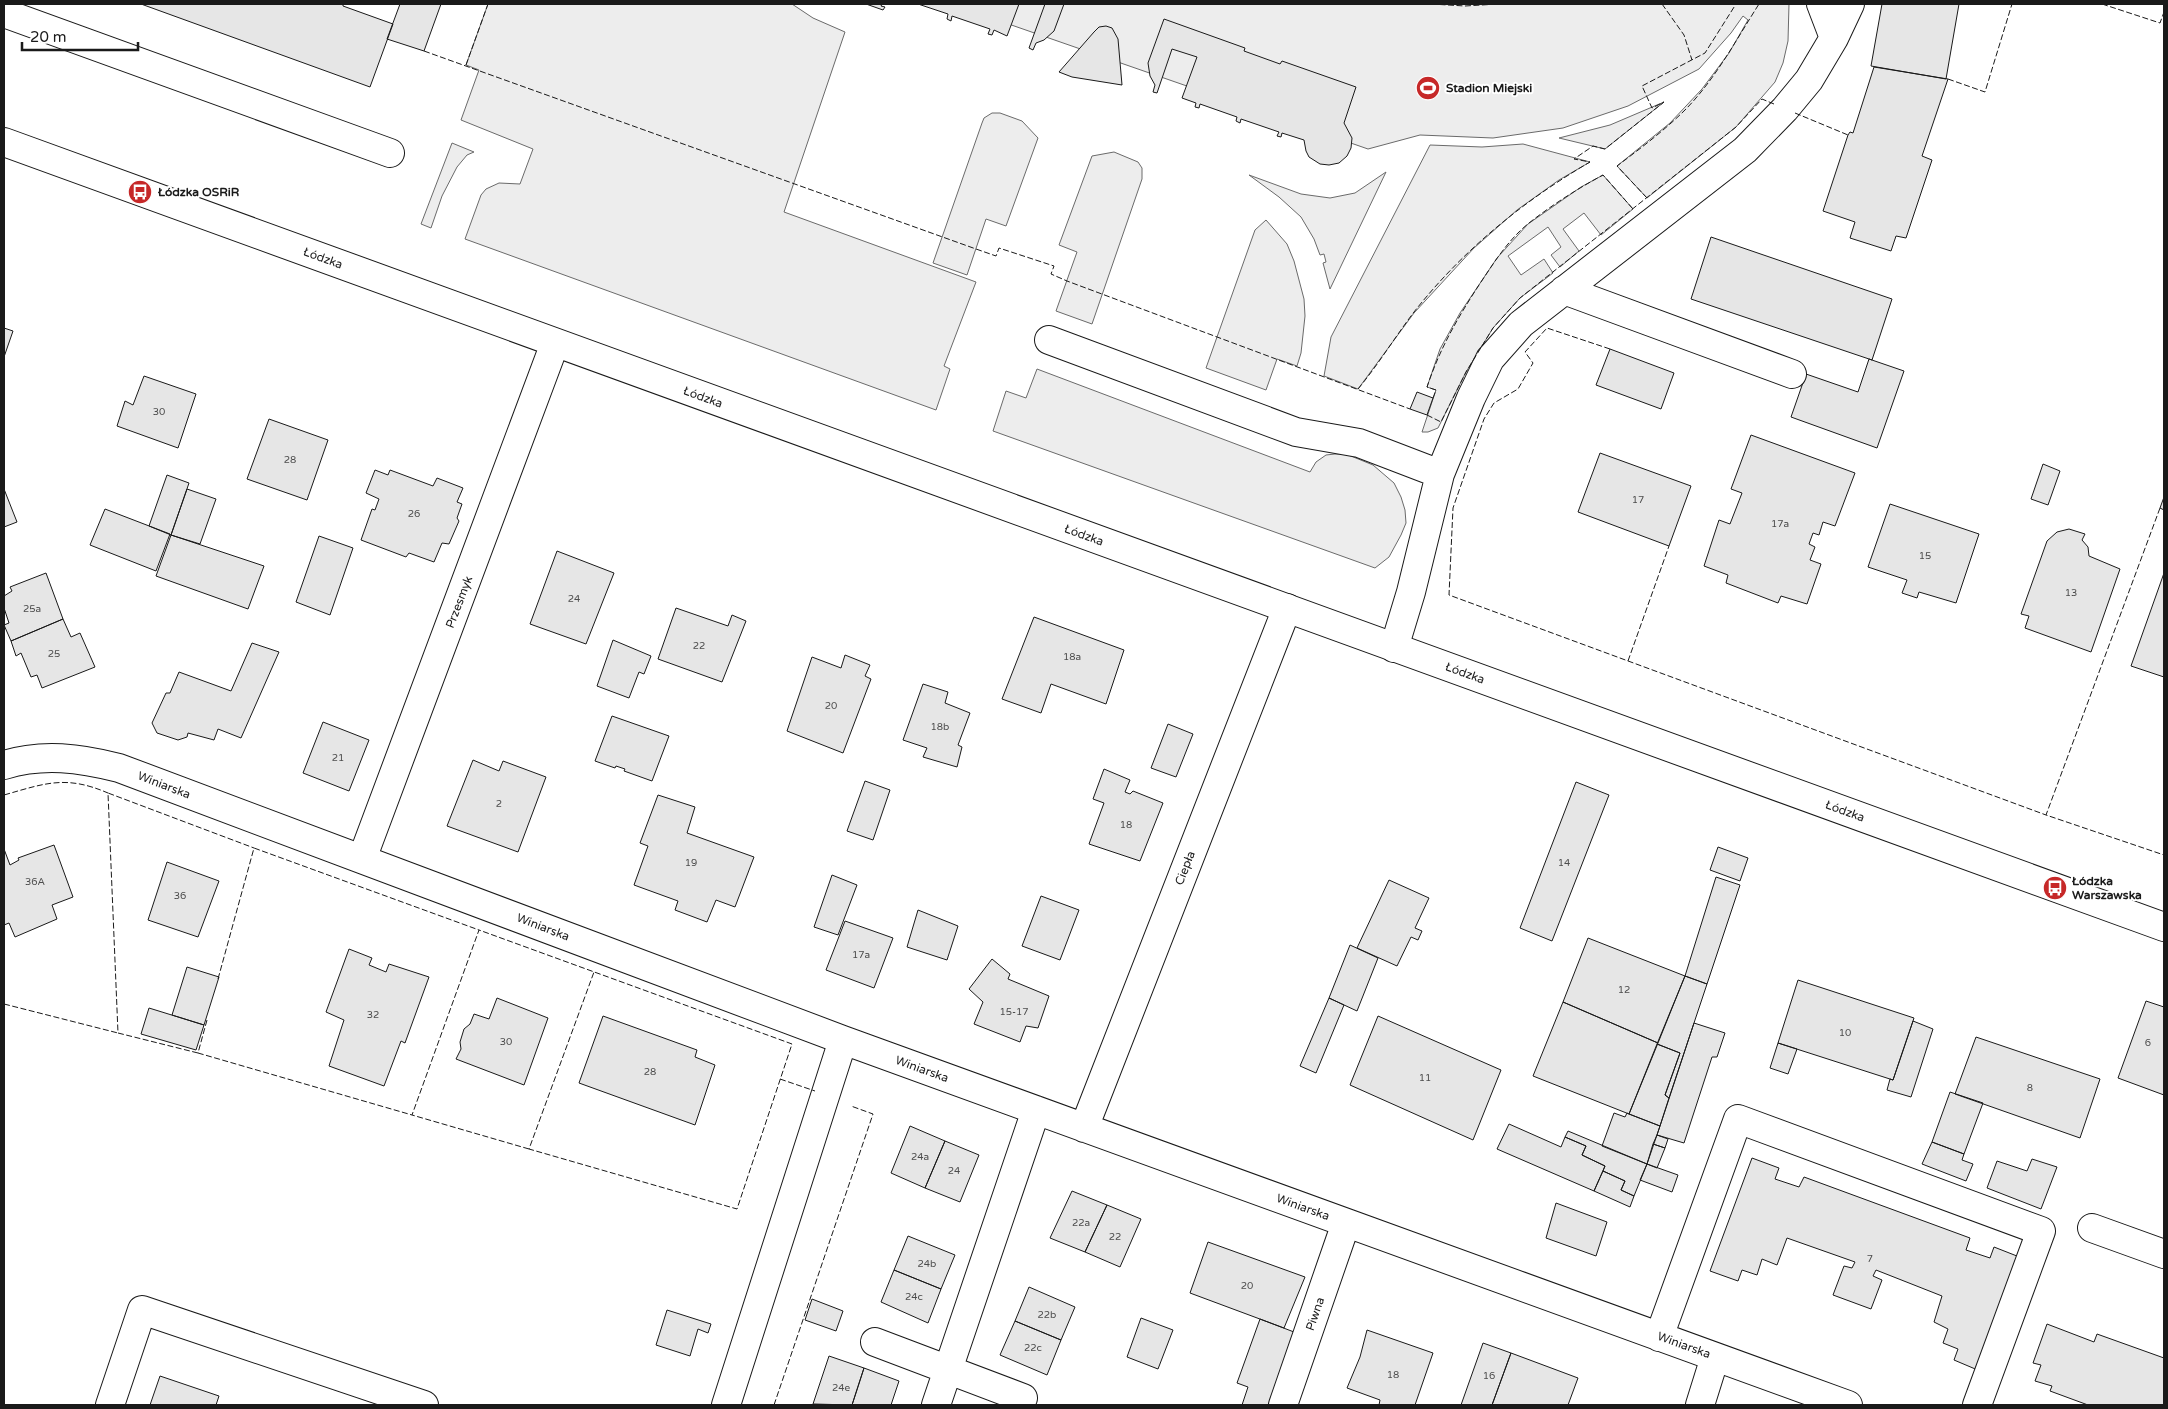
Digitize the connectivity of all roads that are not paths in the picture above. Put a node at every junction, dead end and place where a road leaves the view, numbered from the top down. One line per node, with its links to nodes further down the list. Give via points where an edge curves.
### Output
1 (1821, 4): 4 (street)
2 (1850, 4): 4 (street)
3 (4, 13): 6 (street)
4 (1834, 38): 7 (street, via 1809,80 1786,109 1745,150)
5 (4, 142): 9 (street, Łódzka)
6 (390, 153)
7 (1564, 290): 10 (street); 11 (street, via 1521,324 1490,359)
8 (1048, 340): 11 (street, via 1296,432 1359,443)
9 (555, 343): 12 (street, Łódzka); 15 (street, Przesmyk)
10 (1792, 374)
11 (1440, 474): 13 (street)
12 (1287, 608): 13 (street, Łódzka); 19 (street, Ciepła)
13 (1394, 648): 16 (street, Łódzka)
14 (6, 758): 15 (street, Winiarska, via 75,759 119,768)
15 (362, 860): 17 (street, Winiarska)
16 (2164, 927)
17 (843, 1040): 18 (street, Winiarska); 30 (street)
18 (1036, 1110): 19 (street, Winiarska); 26 (street)
19 (1084, 1128): 20 (street, Winiarska)
20 (1346, 1223): 23 (street, Winiarska); 32 (street, Piwna)
21 (2092, 1228): 22 (street)
22 (2164, 1254)
23 (1659, 1336): 25 (street, Winiarska); 35 (street, via 1738,1119 2041,1231)
24 (875, 1342): 26 (street)
25 (1715, 1357): 33 (street); 34 (street, Winiarska)
26 (948, 1370): 27 (street); 31 (street)
27 (1023, 1398)
28 (110, 1405): 29 (street, via 142,1310)
29 (424, 1405)
30 (726, 1405)
31 (936, 1405)
32 (1283, 1405)
33 (1700, 1405)
34 (1848, 1405)
35 (1977, 1405)

